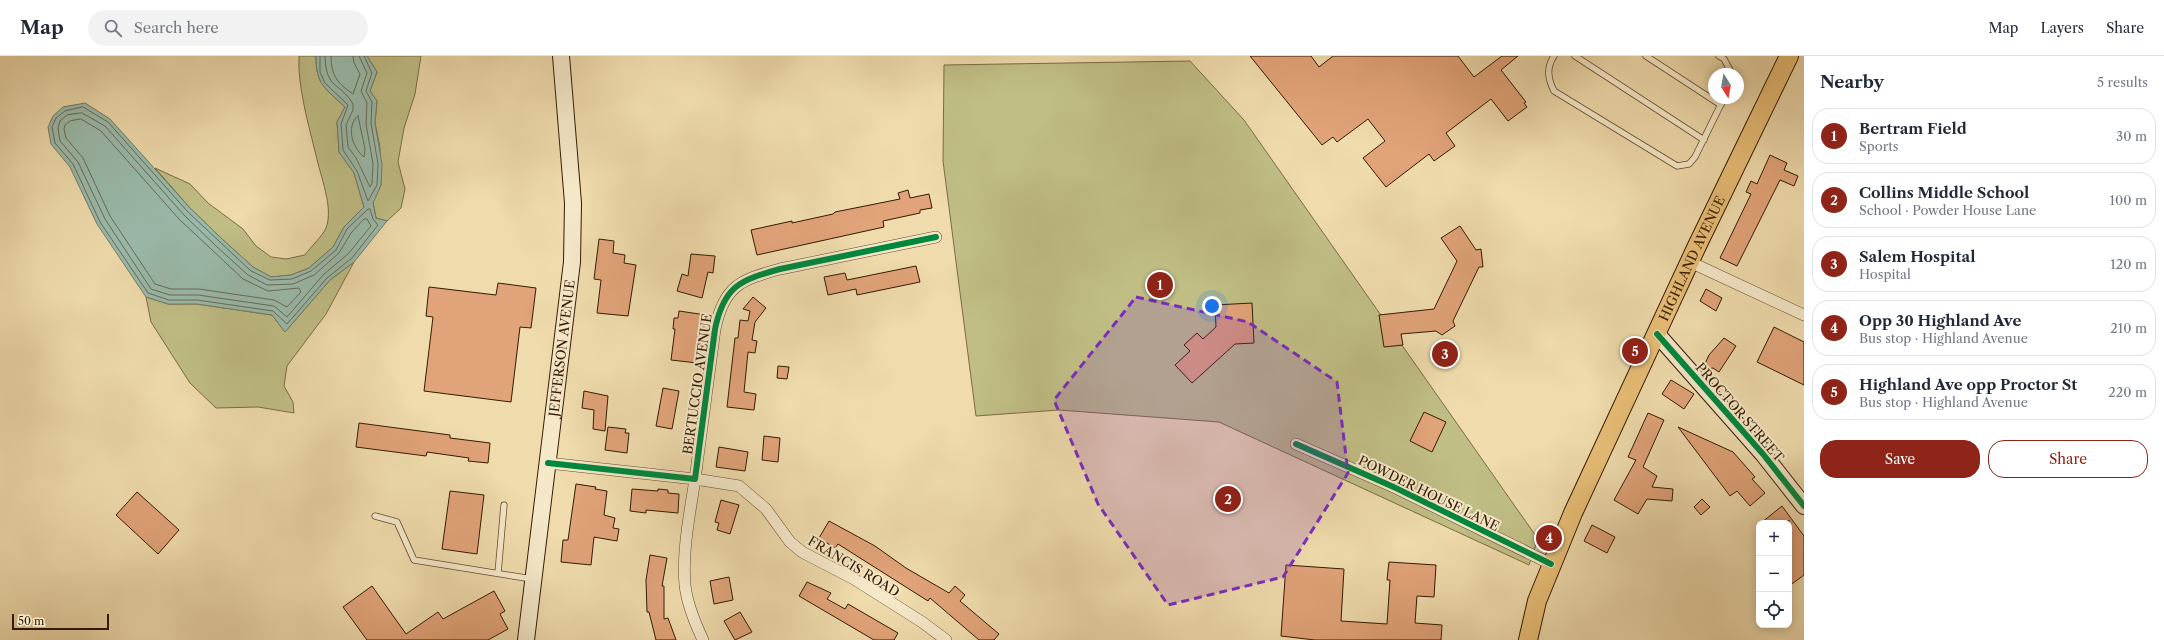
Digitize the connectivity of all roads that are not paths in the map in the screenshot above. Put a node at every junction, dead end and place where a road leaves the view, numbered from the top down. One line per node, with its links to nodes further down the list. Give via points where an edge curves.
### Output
1 (561, 56): 15 (main road, JEFFERSON AVENUE, via 573,232 569,291)
2 (1554, 56): 9 (lane, via 1548,71 1549,82 1554,91 1670,163 1677,166 1689,164)
3 (1575, 56): 9 (lane)
4 (1646, 56): 8 (lane)
5 (1720, 56): 7 (lane)
6 (1788, 56): 11 (main road, HIGHLAND AVENUE)
7 (1729, 68)
8 (1721, 105): 9 (lane)
9 (1704, 140)
10 (936, 237): 16 (street, BERTUCCIO AVENUE, via 780,269 756,276 740,284 727,295 719,310 715,329)
11 (1690, 262): 12 (street); 13 (main road, HIGHLAND AVENUE)
12 (1804, 315)
13 (1657, 334): 18 (main road, PROCTOR STREET, via 1763,454); 20 (main road, HIGHLAND AVENUE)
14 (1296, 444): 20 (street, POWDER HOUSE LANE, via 1396,488)
15 (548, 463): 16 (street); 22 (main road, JEFFERSON AVENUE)
16 (695, 479): 24 (street, BERTUCCIO AVENUE, via 688,526 685,585 692,614); 25 (street, FRANCIS ROAD, via 739,486 766,509 790,542 802,552 854,579)
17 (504, 504): 21 (lane)
18 (1804, 506)
19 (375, 516): 21 (lane, via 397,522 414,560)
20 (1551, 564): 26 (main road, HIGHLAND AVENUE, via 1537,601)
21 (498, 573): 22 (lane)
22 (534, 579): 23 (main road, JEFFERSON AVENUE)
23 (526, 640)
24 (703, 640)
25 (946, 640)
26 (1528, 640)

